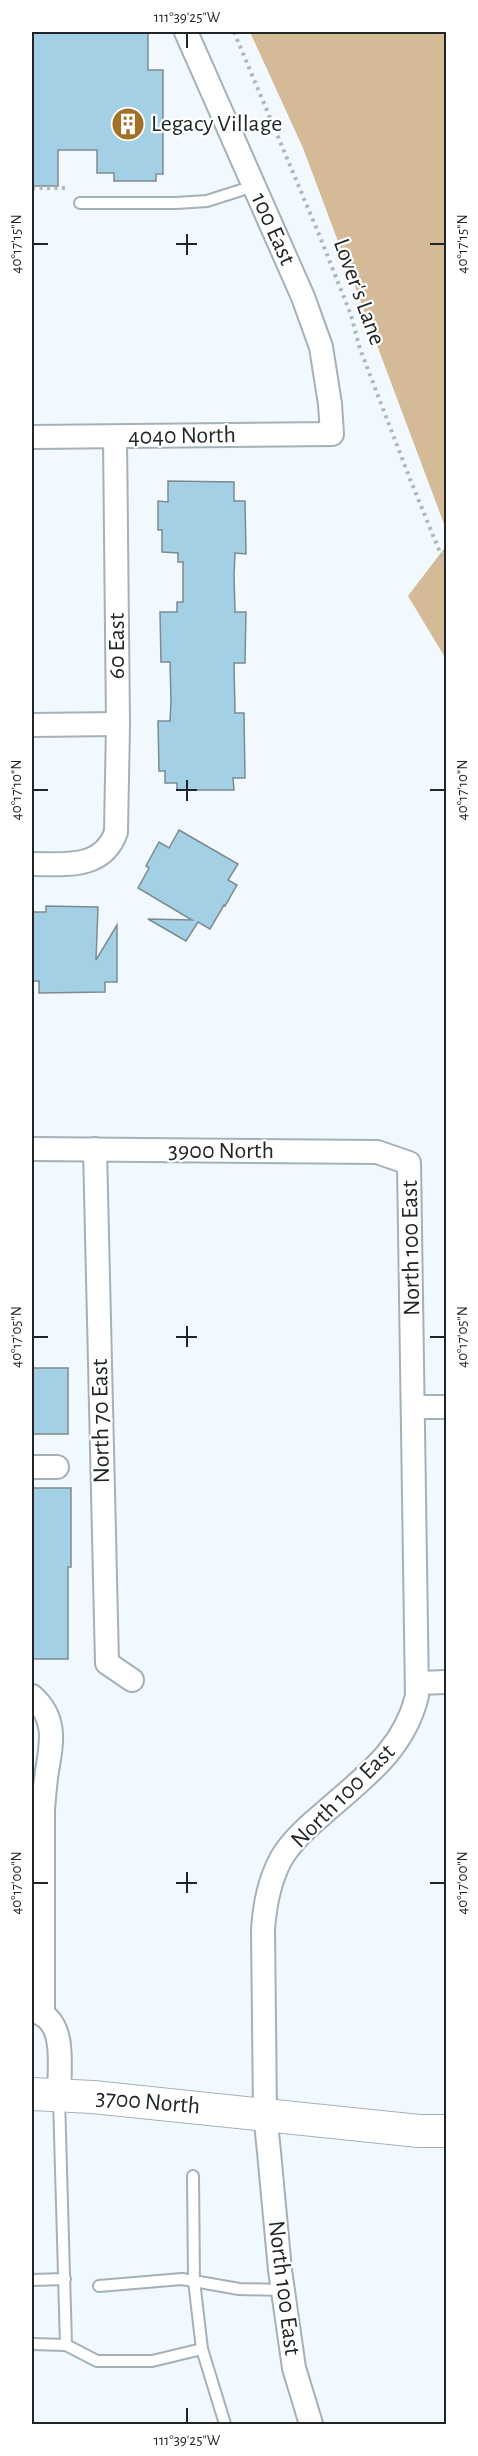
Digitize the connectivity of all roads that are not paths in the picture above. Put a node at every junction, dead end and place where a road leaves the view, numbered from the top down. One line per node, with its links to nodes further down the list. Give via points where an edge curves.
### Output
1 (186, 32): 2 (street, 100 East)
2 (254, 186): 3 (lane, via 207,201); 4 (street, 100 East, via 321,347)
3 (80, 203)
4 (332, 434): 6 (street, 4040 North)
5 (32, 437): 6 (street, 4040 North)
6 (115, 437): 7 (street, 60 East)
7 (117, 724): 8 (street); 9 (street, 60 East, via 117,823 113,840 90,861)
8 (32, 725)
9 (32, 864)
10 (32, 1149): 11 (street, 3900 North)
11 (95, 1149): 12 (street, 3900 North, via 377,1152); 17 (street, North 70 East, via 107,1663)
12 (409, 1163): 13 (street, North 100 East)
13 (414, 1407): 14 (street); 19 (street, North 100 East)
14 (447, 1407)
15 (32, 1467): 16 (street)
16 (57, 1467)
17 (132, 1680)
18 (447, 1682): 19 (street)
19 (419, 1683): 23 (street, North 100 East, via 412,1717 402,1736 386,1757 302,1832 282,1856 271,1881 263,1929)
20 (32, 1696): 21 (street, via 47,1713 52,1726 43,1810)
21 (37, 2012): 22 (street, via 52,2021 59,2041)
22 (45, 2095): 23 (main road, 3700 North); 26 (lane)
23 (265, 2114): 24 (main road, 3700 North); 30 (street, North 100 East)
24 (447, 2131)
25 (193, 2176): 28 (lane)
26 (64, 2279): 27 (lane); 32 (lane)
27 (32, 2280)
28 (194, 2281): 29 (lane); 30 (lane, via 239,2289); 33 (lane)
29 (99, 2286)
30 (283, 2290): 35 (street, North 100 East, via 294,2368)
31 (32, 2344): 32 (lane)
32 (66, 2345): 33 (lane, via 97,2361 152,2361)
33 (202, 2349): 34 (lane)
34 (225, 2424)
35 (311, 2424)

